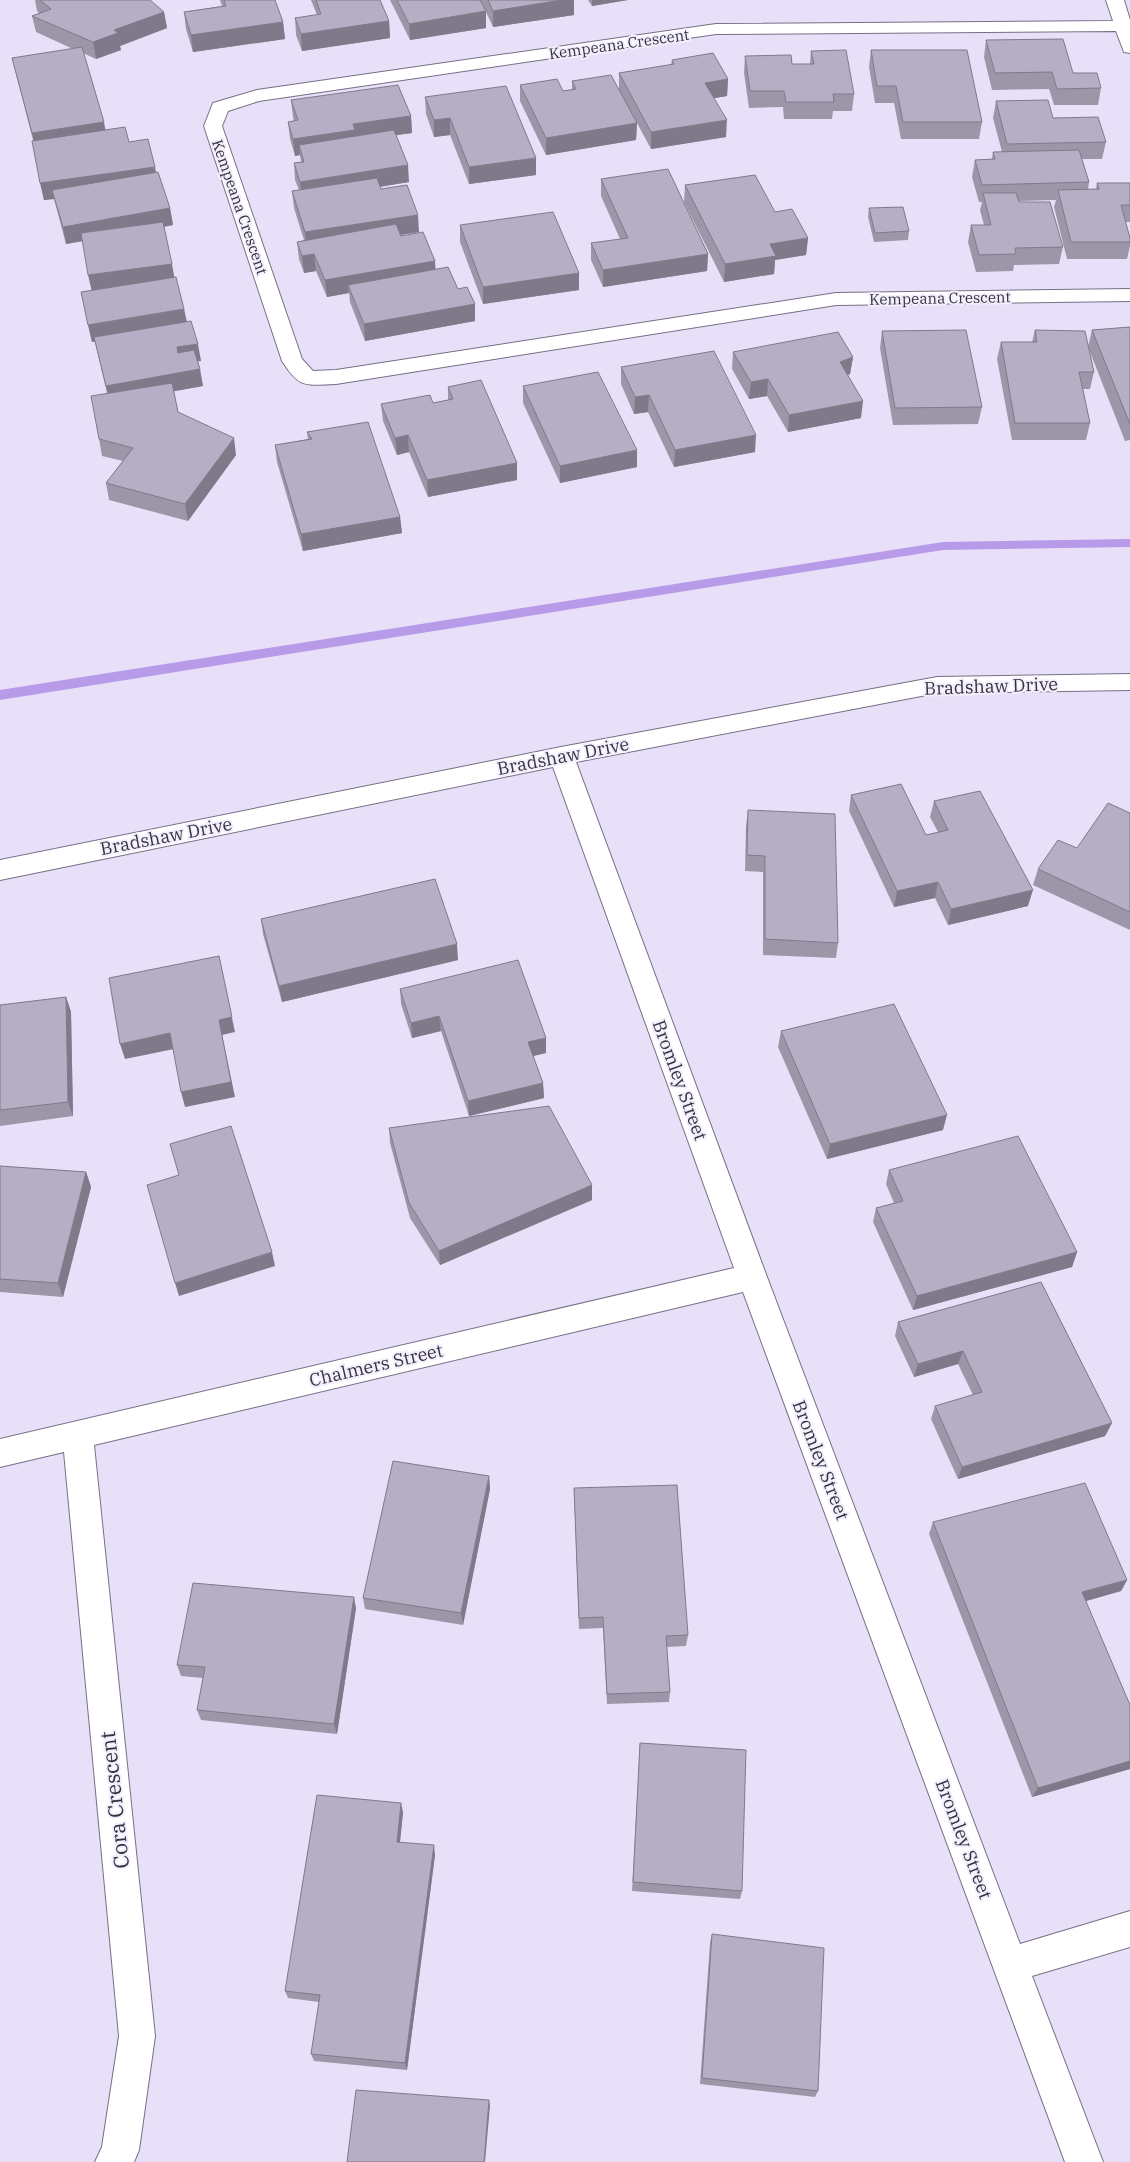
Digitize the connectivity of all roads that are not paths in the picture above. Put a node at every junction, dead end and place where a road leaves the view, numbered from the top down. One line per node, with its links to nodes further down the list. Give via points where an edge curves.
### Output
1 (1115, 0): 2 (street)
2 (1122, 26): 3 (street); 4 (street, Kempeana Crescent, via 716,29 257,96 220,107 213,126 292,361 307,378 336,377 836,300)
3 (1130, 48)
4 (1130, 295)
5 (1130, 682): 6 (street, Bradshaw Drive, via 937,685)
6 (561, 756): 7 (street, Bradshaw Drive); 8 (street, Bromley Street)
7 (0, 870)
8 (752, 1277): 9 (street, Chalmers Street); 12 (street, Bromley Street)
9 (78, 1435): 10 (street, Chalmers Street); 13 (street, Cora Crescent, via 138,2036 120,2150)
10 (0, 1452)
11 (1130, 1929): 12 (street)
12 (1011, 1965): 14 (street, Bromley Street)
13 (114, 2162)
14 (1084, 2162)

